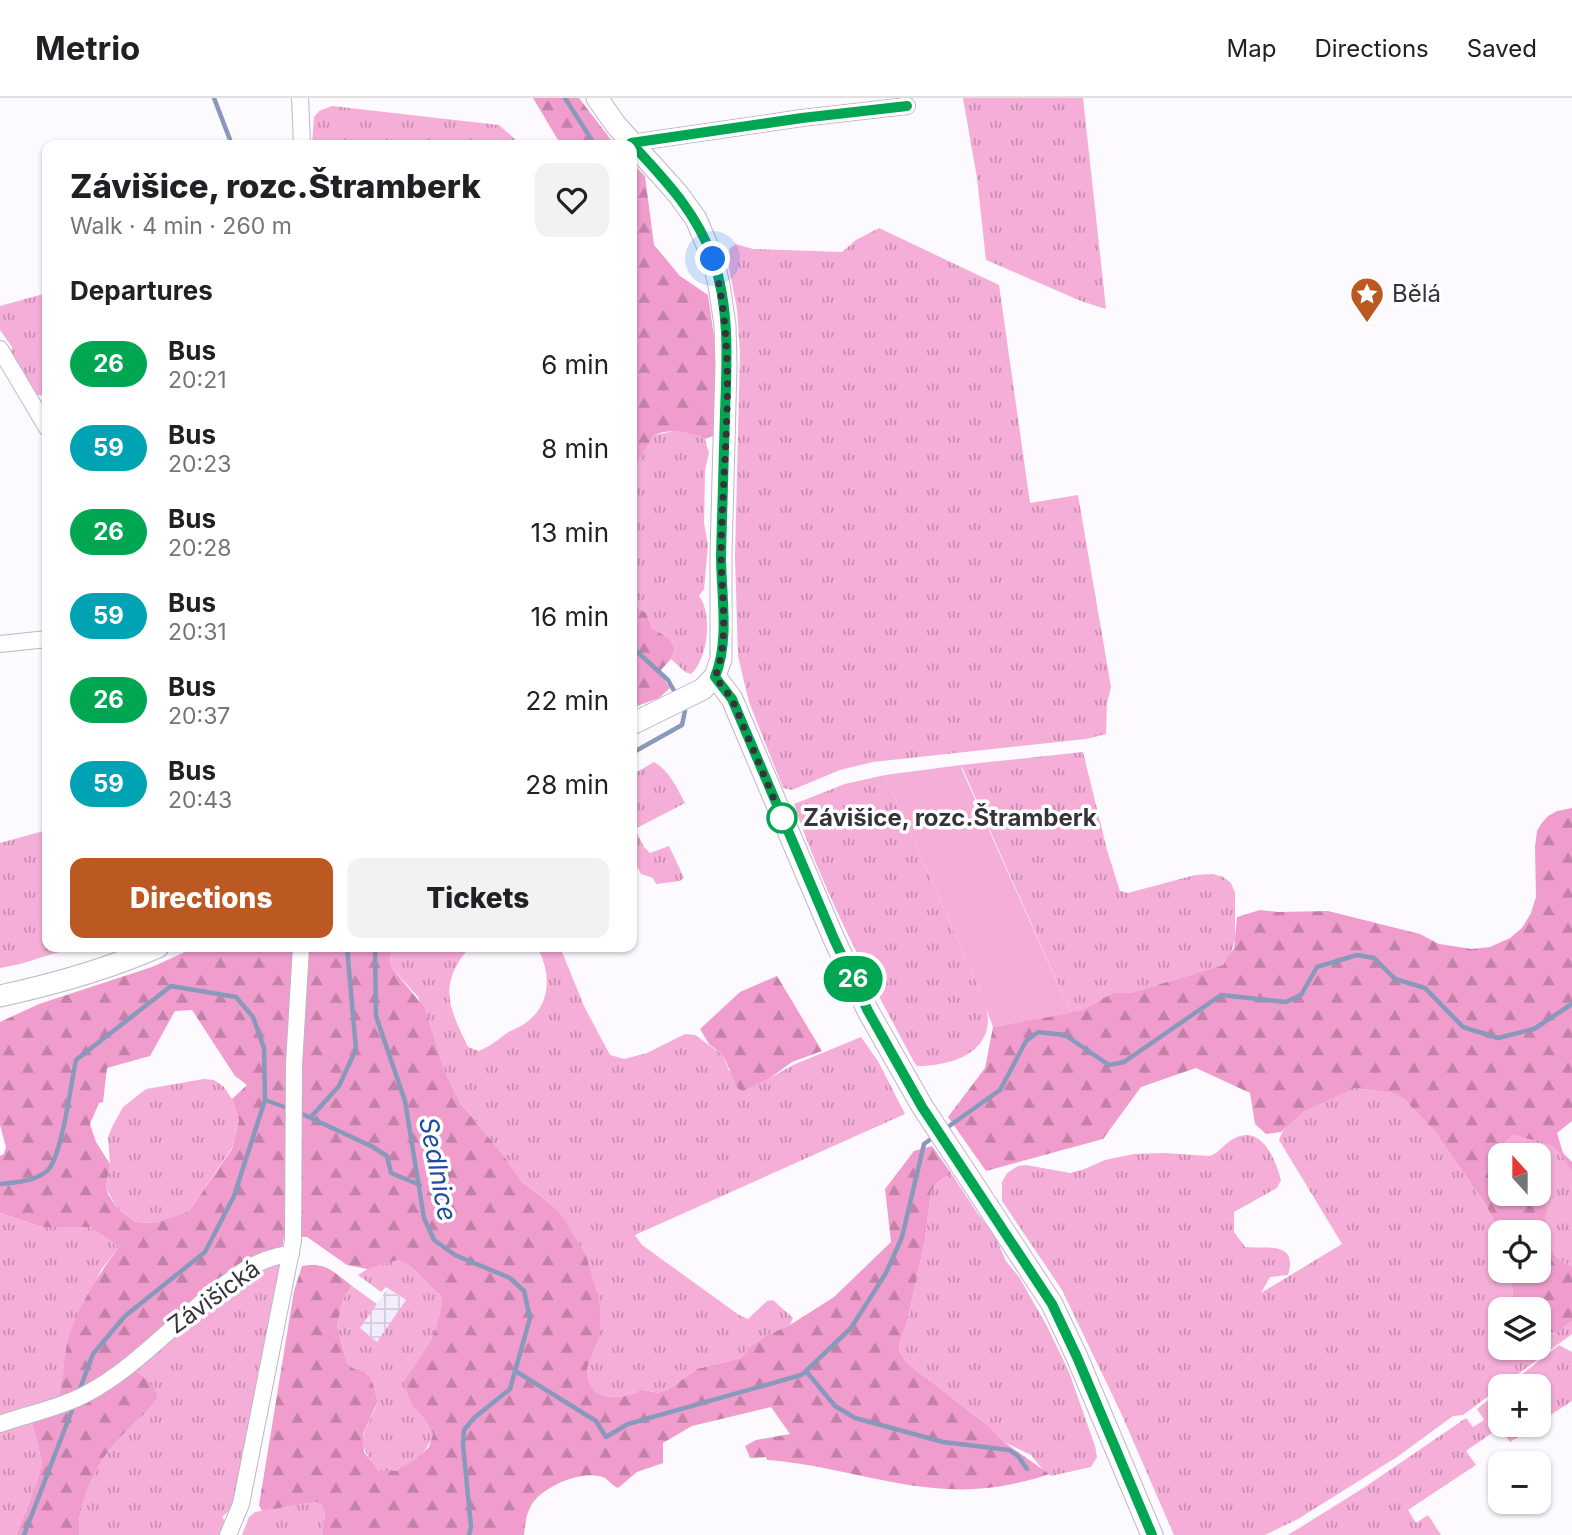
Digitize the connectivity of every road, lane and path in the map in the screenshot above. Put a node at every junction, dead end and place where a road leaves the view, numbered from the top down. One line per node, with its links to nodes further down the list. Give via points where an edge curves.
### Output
1 (300, 98): 4 (street)
2 (597, 98): 5 (street)
3 (907, 106): 6 (street)
4 (302, 140)
5 (629, 140)
6 (637, 142)
7 (637, 150): 12 (street, via 696,219 713,259 722,298 726,366 722,636)
8 (0, 349): 9 (street)
9 (42, 420)
10 (42, 640): 11 (street)
11 (0, 644)
12 (715, 677): 13 (street, via 703,689); 20 (street, via 732,699 834,939 884,1041 1061,1322)
13 (637, 722)
14 (145, 952): 16 (street, via 85,975)
15 (301, 952): 17 (street, via 293,1065)
16 (0, 996)
17 (291, 1254): 18 (street, Závišická, via 248,1267 86,1394); 19 (street, Závišická, via 241,1504)
18 (0, 1423)
19 (228, 1535)
20 (1152, 1535)

